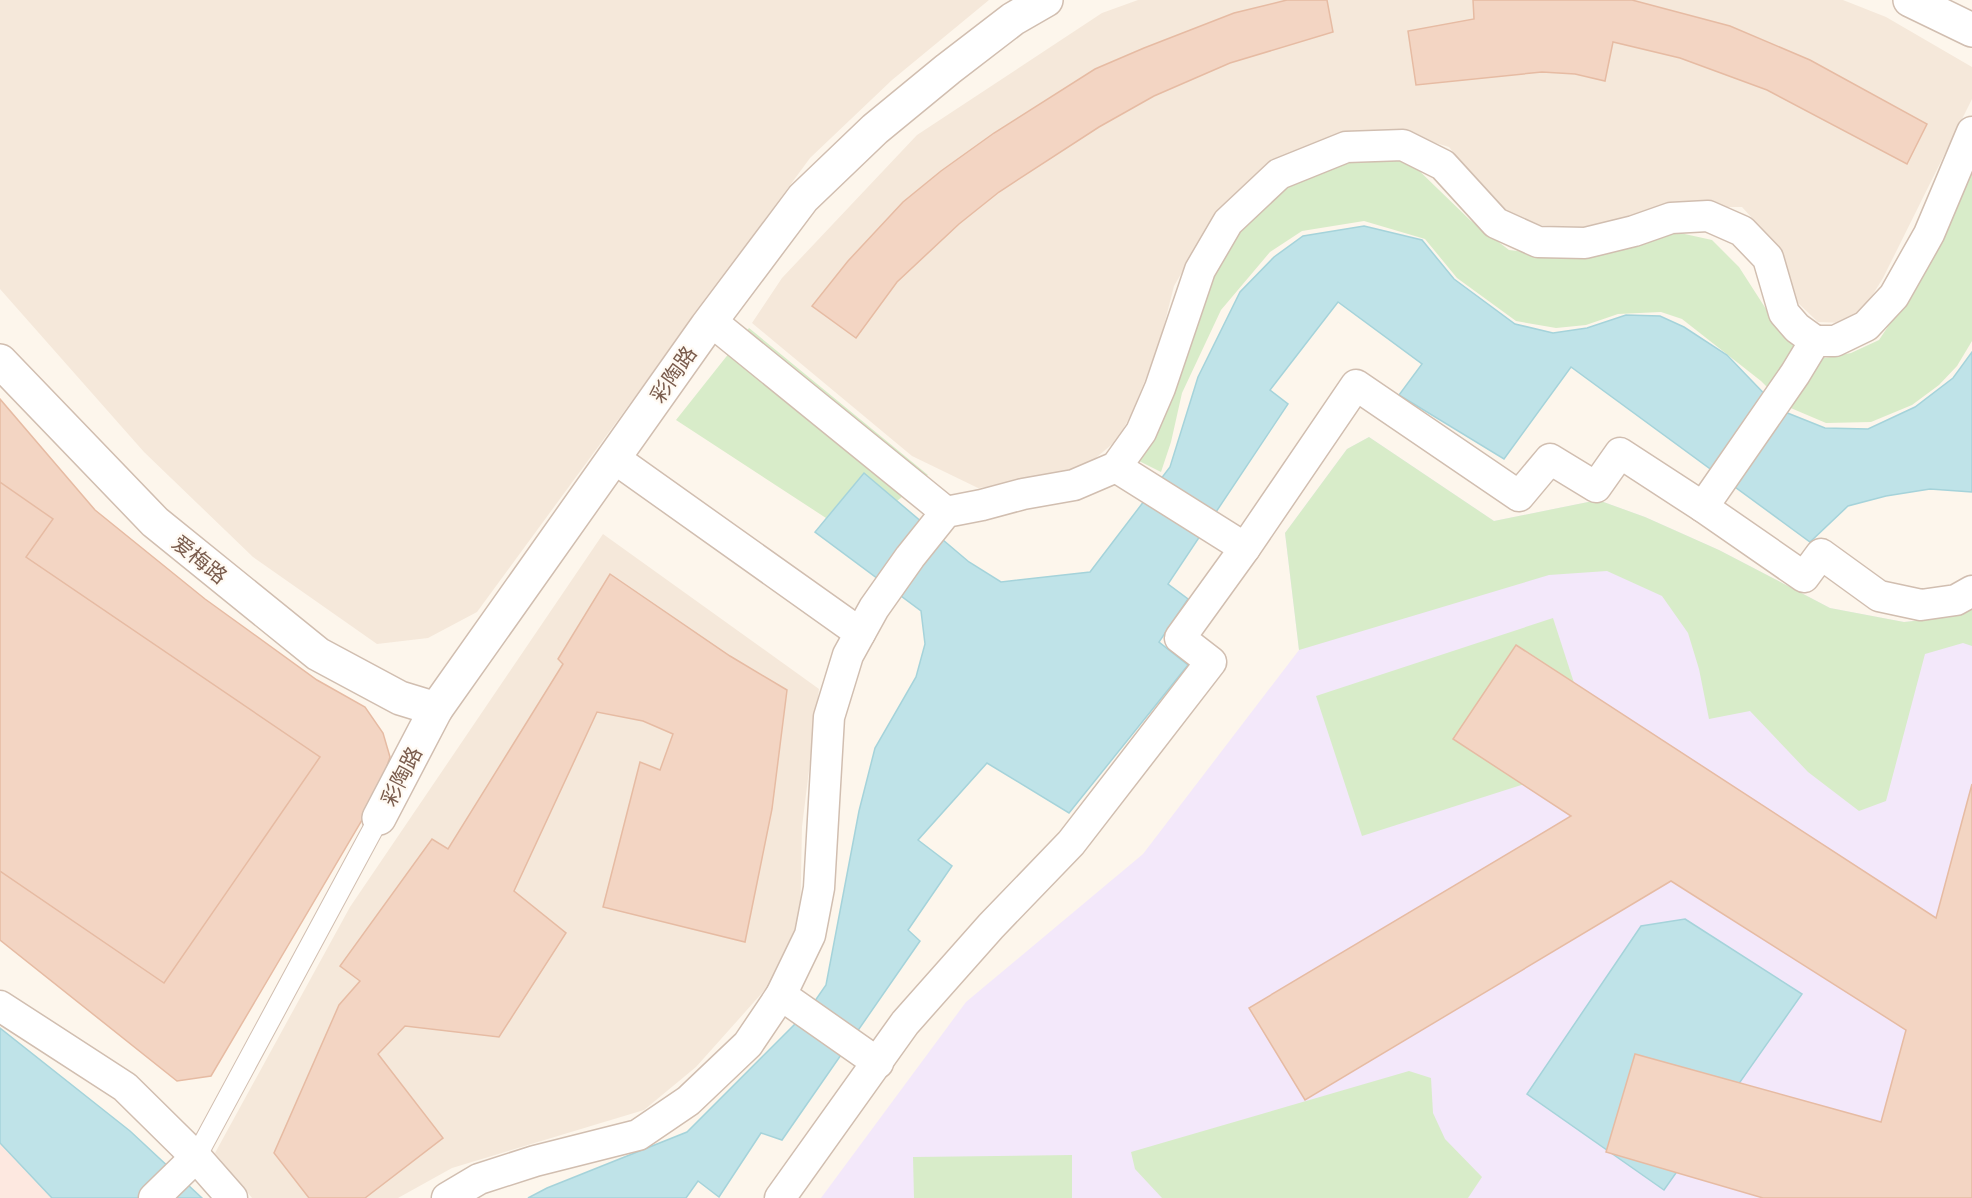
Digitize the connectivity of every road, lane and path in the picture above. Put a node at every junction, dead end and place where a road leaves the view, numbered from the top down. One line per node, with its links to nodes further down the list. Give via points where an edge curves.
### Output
1 (1046, 0): 5 (street, 彩陶路, via 1013,19 875,129 803,198)
2 (1910, 0): 3 (street)
3 (1972, 30)
4 (1972, 132): 6 (street, via 1929,234 1894,296 1866,326 1835,341)
5 (711, 321): 8 (street, 彩陶路); 11 (street)
6 (1815, 340): 9 (street, via 1784,313 1767,258 1742,231 1708,216 1671,218 1585,243 1538,242 1496,223 1443,165 1402,145 1346,147 1279,174 1228,222 1200,270 1141,432); 10 (street)
7 (0, 361): 15 (street, 爱梅路, via 155,522 318,654 400,698)
8 (614, 458): 14 (street); 15 (street, 彩陶路)
9 (1116, 467): 11 (street, via 1074,485); 12 (street)
10 (1703, 507): 12 (street, via 1620,453 1596,487 1550,459 1519,496 1356,385); 13 (street, via 1804,578 1821,554 1879,596 1920,605 1956,600)
11 (946, 512): 14 (street, via 910,557)
12 (1245, 548): 19 (street, via 1180,638 1212,662 1071,843 905,1023)
13 (1972, 591)
14 (860, 633): 17 (street, via 848,655 829,717 819,888 810,935)
15 (436, 709): 16 (street, 彩陶路)
16 (380, 818): 20 (lane)
17 (781, 995): 19 (street); 23 (street, via 748,1044 688,1101 638,1135 479,1179)
18 (0, 1006): 20 (street, via 124,1087)
19 (878, 1063): 24 (street)
20 (196, 1157): 21 (street); 22 (street)
21 (154, 1198)
22 (232, 1198)
23 (447, 1198)
24 (780, 1198)

